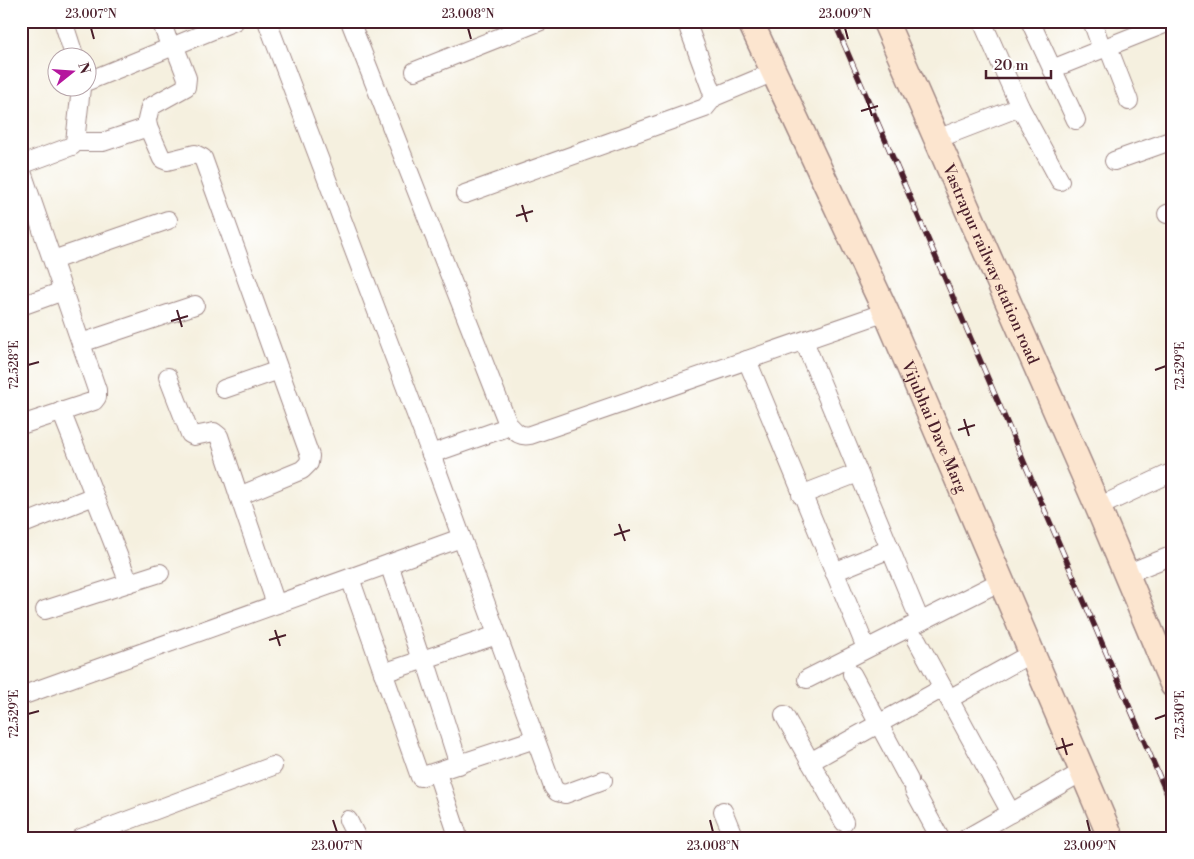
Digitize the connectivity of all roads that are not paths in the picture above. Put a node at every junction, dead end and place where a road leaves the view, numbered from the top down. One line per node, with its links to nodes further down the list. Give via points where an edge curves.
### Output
1 (63, 21): 15 (street)
2 (161, 21): 14 (street)
3 (235, 21): 14 (street)
4 (267, 21): 50 (street)
5 (350, 21): 48 (street)
6 (540, 21): 18 (street)
7 (686, 21): 21 (street)
8 (750, 21): 19 (street, Vijubhai Dave Marg)
9 (885, 21): 27 (street, Vastrapur railway station road)
10 (982, 21): 24 (street)
11 (1030, 21): 17 (street)
12 (1092, 21): 16 (street)
13 (1172, 21): 16 (street)
14 (172, 45): 20 (street); 26 (street, via 186,78 186,88 150,107)
15 (72, 48)
16 (1105, 48): 17 (street); 23 (street)
17 (1052, 69): 25 (street)
18 (415, 71)
19 (774, 72): 21 (street); 40 (street, Vijubhai Dave Marg)
20 (98, 77)
21 (714, 97): 34 (street, via 705,108)
22 (80, 98): 29 (street)
23 (1129, 101)
24 (1020, 107): 27 (street); 33 (street)
25 (1076, 120)
26 (148, 127): 29 (street, via 103,142); 44 (street, via 162,159 168,161 195,154 202,158)
27 (937, 139): 56 (street, Vastrapur railway station road)
28 (1173, 140): 30 (street)
29 (75, 142): 31 (street, via 72,146)
30 (1114, 161)
31 (21, 164)
32 (21, 170): 36 (street)
33 (1060, 181)
34 (465, 194)
35 (168, 220): 36 (street)
36 (53, 260): 37 (street)
37 (63, 291): 39 (street); 42 (street)
38 (194, 305): 42 (street)
39 (21, 306)
40 (886, 312): 41 (street); 66 (street, Vijubhai Dave Marg)
41 (804, 340): 43 (street); 52 (street)
42 (81, 344): 47 (street, via 97,397 94,401)
43 (747, 360): 48 (street, via 530,435 517,434); 53 (street)
44 (279, 370): 46 (street); 55 (street, via 310,456 309,463 302,470)
45 (168, 377): 55 (street, via 190,434 214,432 219,436)
46 (224, 389)
47 (61, 411): 49 (street); 54 (street)
48 (508, 424): 50 (street)
49 (21, 425)
50 (431, 454): 58 (street)
51 (1173, 472): 56 (street)
52 (858, 473): 53 (street); 59 (street)
53 (801, 495): 62 (street)
54 (94, 496): 57 (street); 67 (street)
55 (239, 496): 68 (street)
56 (1098, 507): 64 (street, Vastrapur railway station road)
57 (21, 525)
58 (461, 538): 61 (street); 71 (street)
59 (890, 549): 62 (street); 70 (street)
60 (1173, 555): 64 (street)
61 (389, 564): 65 (street); 75 (street)
62 (834, 572): 73 (street)
63 (160, 573): 67 (street)
64 (1126, 574): 79 (street, Vastrapur railway station road)
65 (350, 578): 68 (street); 76 (street)
66 (1001, 581): 70 (street); 74 (street, Vijubhai Dave Marg)
67 (129, 583): 69 (street)
68 (276, 604): 81 (street)
69 (45, 610)
70 (920, 621): 73 (street)
71 (497, 635): 75 (street); 84 (street)
72 (917, 640): 80 (street)
73 (866, 648): 78 (street)
74 (1032, 654): 80 (street); 88 (street, Vijubhai Dave Marg)
75 (423, 659): 76 (street); 86 (street)
76 (383, 673): 89 (street, via 417,772 420,777)
77 (852, 674): 83 (street)
78 (807, 679)
79 (1172, 683)
80 (946, 694): 83 (street); 92 (street)
81 (21, 696)
82 (784, 715): 85 (street)
83 (879, 723): 85 (street); 99 (street)
84 (536, 739): 86 (street); 90 (street, via 560,794)
85 (810, 762): 94 (street)
86 (459, 765): 89 (street)
87 (273, 766): 96 (street)
88 (1082, 772): 92 (street); 101 (street, Vijubhai Dave Marg)
89 (437, 773): 95 (street)
90 (603, 780)
91 (723, 811): 98 (street)
92 (1011, 813): 100 (street)
93 (348, 820): 97 (street)
94 (844, 822)
95 (457, 833)
96 (81, 838)
97 (357, 838)
98 (734, 838)
99 (940, 838)
100 (967, 838)
101 (1111, 838)

